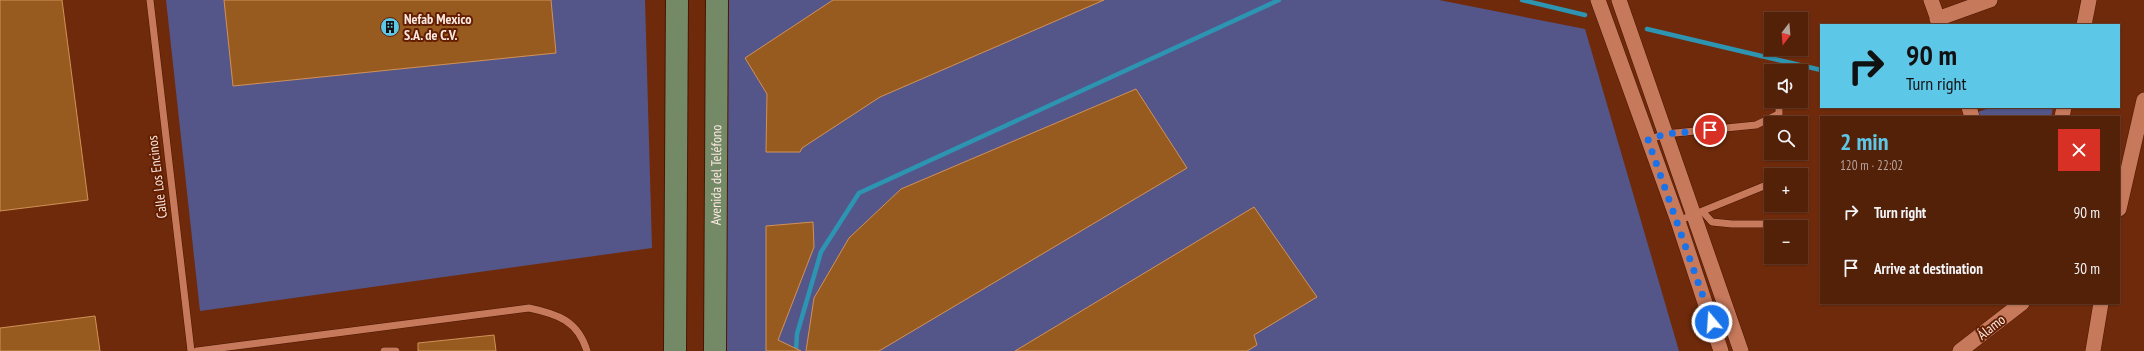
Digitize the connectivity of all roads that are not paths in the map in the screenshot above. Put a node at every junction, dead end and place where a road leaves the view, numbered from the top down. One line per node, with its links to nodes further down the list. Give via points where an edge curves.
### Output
1 (150, 0): 22 (lane, Calle Los Encinos)
2 (677, 0): 27 (main road)
3 (717, 0): 28 (main road, Avenida del Teléfono)
4 (1598, 0): 14 (street)
5 (1619, 0): 13 (street)
6 (1931, 0): 9 (street)
7 (1990, 0): 9 (street)
8 (2089, 0): 10 (street)
9 (1938, 22)
10 (2084, 24)
11 (2144, 100): 16 (street)
12 (1778, 108): 13 (lane, via 1778,114 1756,125)
13 (1665, 134): 14 (lane); 17 (street)
14 (1648, 140): 18 (street)
15 (1764, 186): 17 (lane)
16 (2120, 205)
17 (1699, 214): 18 (lane); 19 (lane, via 1712,222); 30 (street)
18 (1678, 221): 29 (street)
19 (1764, 224)
20 (2021, 304): 31 (street, Álamo)
21 (2102, 304): 32 (street)
22 (191, 351)
23 (197, 351): 26 (lane, via 529,308 547,312 567,321 583,336)
24 (384, 351): 25 (lane)
25 (396, 351)
26 (587, 351)
27 (675, 351)
28 (715, 351)
29 (1721, 351)
30 (1741, 351)
31 (1960, 351)
32 (2093, 351)

